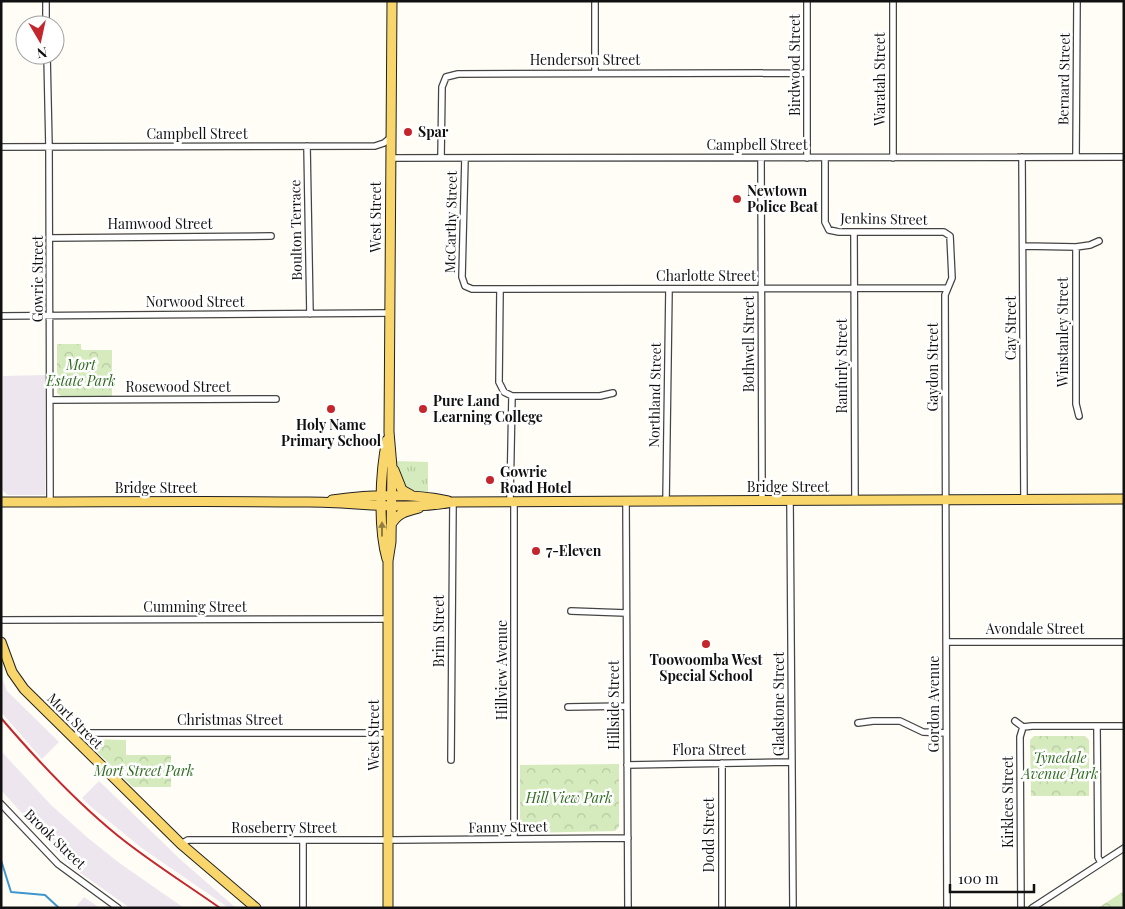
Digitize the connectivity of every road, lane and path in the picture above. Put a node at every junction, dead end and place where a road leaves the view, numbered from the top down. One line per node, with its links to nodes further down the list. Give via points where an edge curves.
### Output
1 (46, 1): 7 (street)
2 (392, 1): 11 (main road, West Street)
3 (594, 1): 10 (street)
4 (807, 1): 9 (street, Birdwood Street)
5 (893, 1): 24 (street, Waratah Street)
6 (1077, 1): 15 (street, Bernard Street)
7 (46, 15)
8 (47, 65): 14 (street, Gowrie Street)
9 (807, 72): 10 (street, Henderson Street); 22 (street, Birdwood Street)
10 (595, 73): 19 (street, Henderson Street, via 458,74 446,77 442,87)
11 (390, 138): 12 (street, Campbell Street, via 371,146); 18 (main road, West Street)
12 (307, 146): 14 (street, Campbell Street); 38 (street, Boulton Terrace)
13 (1, 147): 14 (street, Campbell Street)
14 (49, 147): 28 (street, Gowrie Street)
15 (1076, 156): 16 (street, Campbell Street); 17 (street, Campbell Street)
16 (1124, 156)
17 (1022, 157): 24 (street, Campbell Street); 30 (street, Cay Street)
18 (390, 158): 19 (street, Campbell Street); 39 (main road, West Street)
19 (442, 158): 20 (street, Campbell Street)
20 (465, 158): 21 (street, Campbell Street); 32 (street, McCarthy Street, via 462,277)
21 (761, 158): 22 (street, Campbell Street); 33 (street, Bothwell Street)
22 (807, 158): 23 (street, Campbell Street)
23 (825, 158): 24 (street, Campbell Street); 25 (street, Jenkins Street, via 825,222 829,230)
24 (893, 158)
25 (854, 232): 27 (street, Jenkins Street, via 944,232); 34 (street, Ranfurly Street)
26 (271, 236): 28 (street, Hamwood Street)
27 (950, 236): 35 (street, Gaydon Street, via 952,278)
28 (50, 238): 40 (street, Gowrie Street)
29 (1099, 241): 31 (street, via 1090,246)
30 (1023, 246): 31 (street); 50 (street, Cay Street)
31 (1076, 247): 46 (street, Winstanley Street, via 1076,404)
32 (465, 286): 37 (street, Charlotte Street, via 472,290)
33 (761, 288): 34 (street, Charlotte Street); 36 (street, Charlotte Street); 52 (street, Bothwell Street)
34 (854, 288): 35 (street, Charlotte Street); 54 (street, Ranfurly Street)
35 (948, 288): 55 (street, Gaydon Street, via 945,295)
36 (669, 289): 37 (street, Charlotte Street); 59 (street, Northland Street)
37 (500, 290): 43 (street, via 499,382 504,392)
38 (310, 314): 39 (street, Norwood Street); 40 (street, Norwood Street)
39 (389, 314): 47 (main road, West Street)
40 (50, 315): 41 (street, Norwood Street); 45 (street, Gowrie Street)
41 (1, 316)
42 (613, 393): 43 (street, via 600,396)
43 (512, 396): 57 (street, Hillview Avenue)
44 (276, 399): 45 (street, Rosewood Street)
45 (50, 400): 61 (street, Gowrie Street)
46 (1080, 416)
47 (389, 432): 48 (main road, West Street); 56 (main road, West Street, via 384,456)
48 (392, 455): 49 (main road, via 401,488); 56 (main road, West Street)
49 (414, 496): 56 (main road, Bridge Street); 62 (main road, Bridge Street)
50 (1024, 499): 51 (main road, Bridge Street); 55 (main road, Bridge Street)
51 (1124, 499)
52 (762, 500): 53 (main road, Bridge Street); 59 (main road, Bridge Street)
53 (790, 500): 54 (main road, Bridge Street); 84 (street, Gladstone Street)
54 (856, 500): 55 (main road, Bridge Street)
55 (945, 500): 71 (street, Gordon Avenue)
56 (387, 501): 61 (main road, Bridge Street, via 349,498 312,502); 63 (main road, Bridge Street); 64 (main road, West Street); 65 (main road, West Street, one-way to 56, via 382,542)
57 (512, 501): 58 (main road, Bridge Street); 62 (main road, Bridge Street); 89 (street, Hillview Avenue)
58 (626, 501): 59 (main road, Bridge Street); 67 (street, Hillside Street)
59 (666, 501)
60 (1, 502): 61 (main road, Bridge Street)
61 (50, 502)
62 (452, 502): 63 (main road, Bridge Street); 83 (street, Brim Street)
63 (436, 505): 64 (main road, via 402,513)
64 (391, 526): 65 (main road, West Street)
65 (388, 561): 68 (main road, West Street)
66 (571, 612): 67 (street)
67 (626, 614): 73 (street, Hillside Street)
68 (388, 619): 69 (street, Cumming Street); 80 (main road, West Street)
69 (1, 620)
70 (1, 642): 82 (main road, Mort Street, via 18,682)
71 (946, 642): 72 (street, Avondale Street); 81 (street, Gordon Avenue)
72 (1124, 642)
73 (627, 706): 74 (street); 86 (street, Hillside Street)
74 (568, 707)
75 (1015, 721): 78 (street)
76 (858, 723): 81 (street, via 900,721 923,732)
77 (1124, 726): 79 (street)
78 (1023, 727): 79 (street); 103 (street, Kirklees Street, via 1020,737)
79 (1097, 727): 94 (street, via 1098,857)
80 (388, 732): 82 (street, Christmas Street, via 80,733); 90 (main road, West Street)
81 (946, 733): 102 (street, Gordon Avenue)
82 (72, 737): 92 (main road, Mort Street)
83 (452, 760)
84 (792, 762): 85 (street, Flora Street); 101 (street, Gladstone Street)
85 (722, 763): 86 (street, Flora Street); 100 (street, Dodd Street)
86 (628, 764): 88 (street, Hillside Street)
87 (1, 804): 95 (street, Brook Street, via 58,864)
88 (628, 838): 89 (street, Fanny Street); 99 (street, Hillside Street)
89 (514, 839): 90 (street, Fanny Street)
90 (388, 840): 91 (street, Roseberry Street); 98 (main road, West Street)
91 (303, 841): 92 (street, Roseberry Street, via 188,840); 97 (street)
92 (181, 844): 96 (main road, Mort Street)
93 (1124, 848): 94 (street)
94 (1101, 863): 104 (street)
95 (118, 908)
96 (256, 908)
97 (304, 908)
98 (388, 908)
99 (628, 908)
100 (722, 908)
101 (793, 908)
102 (947, 908)
103 (1021, 908)
104 (1032, 908)

